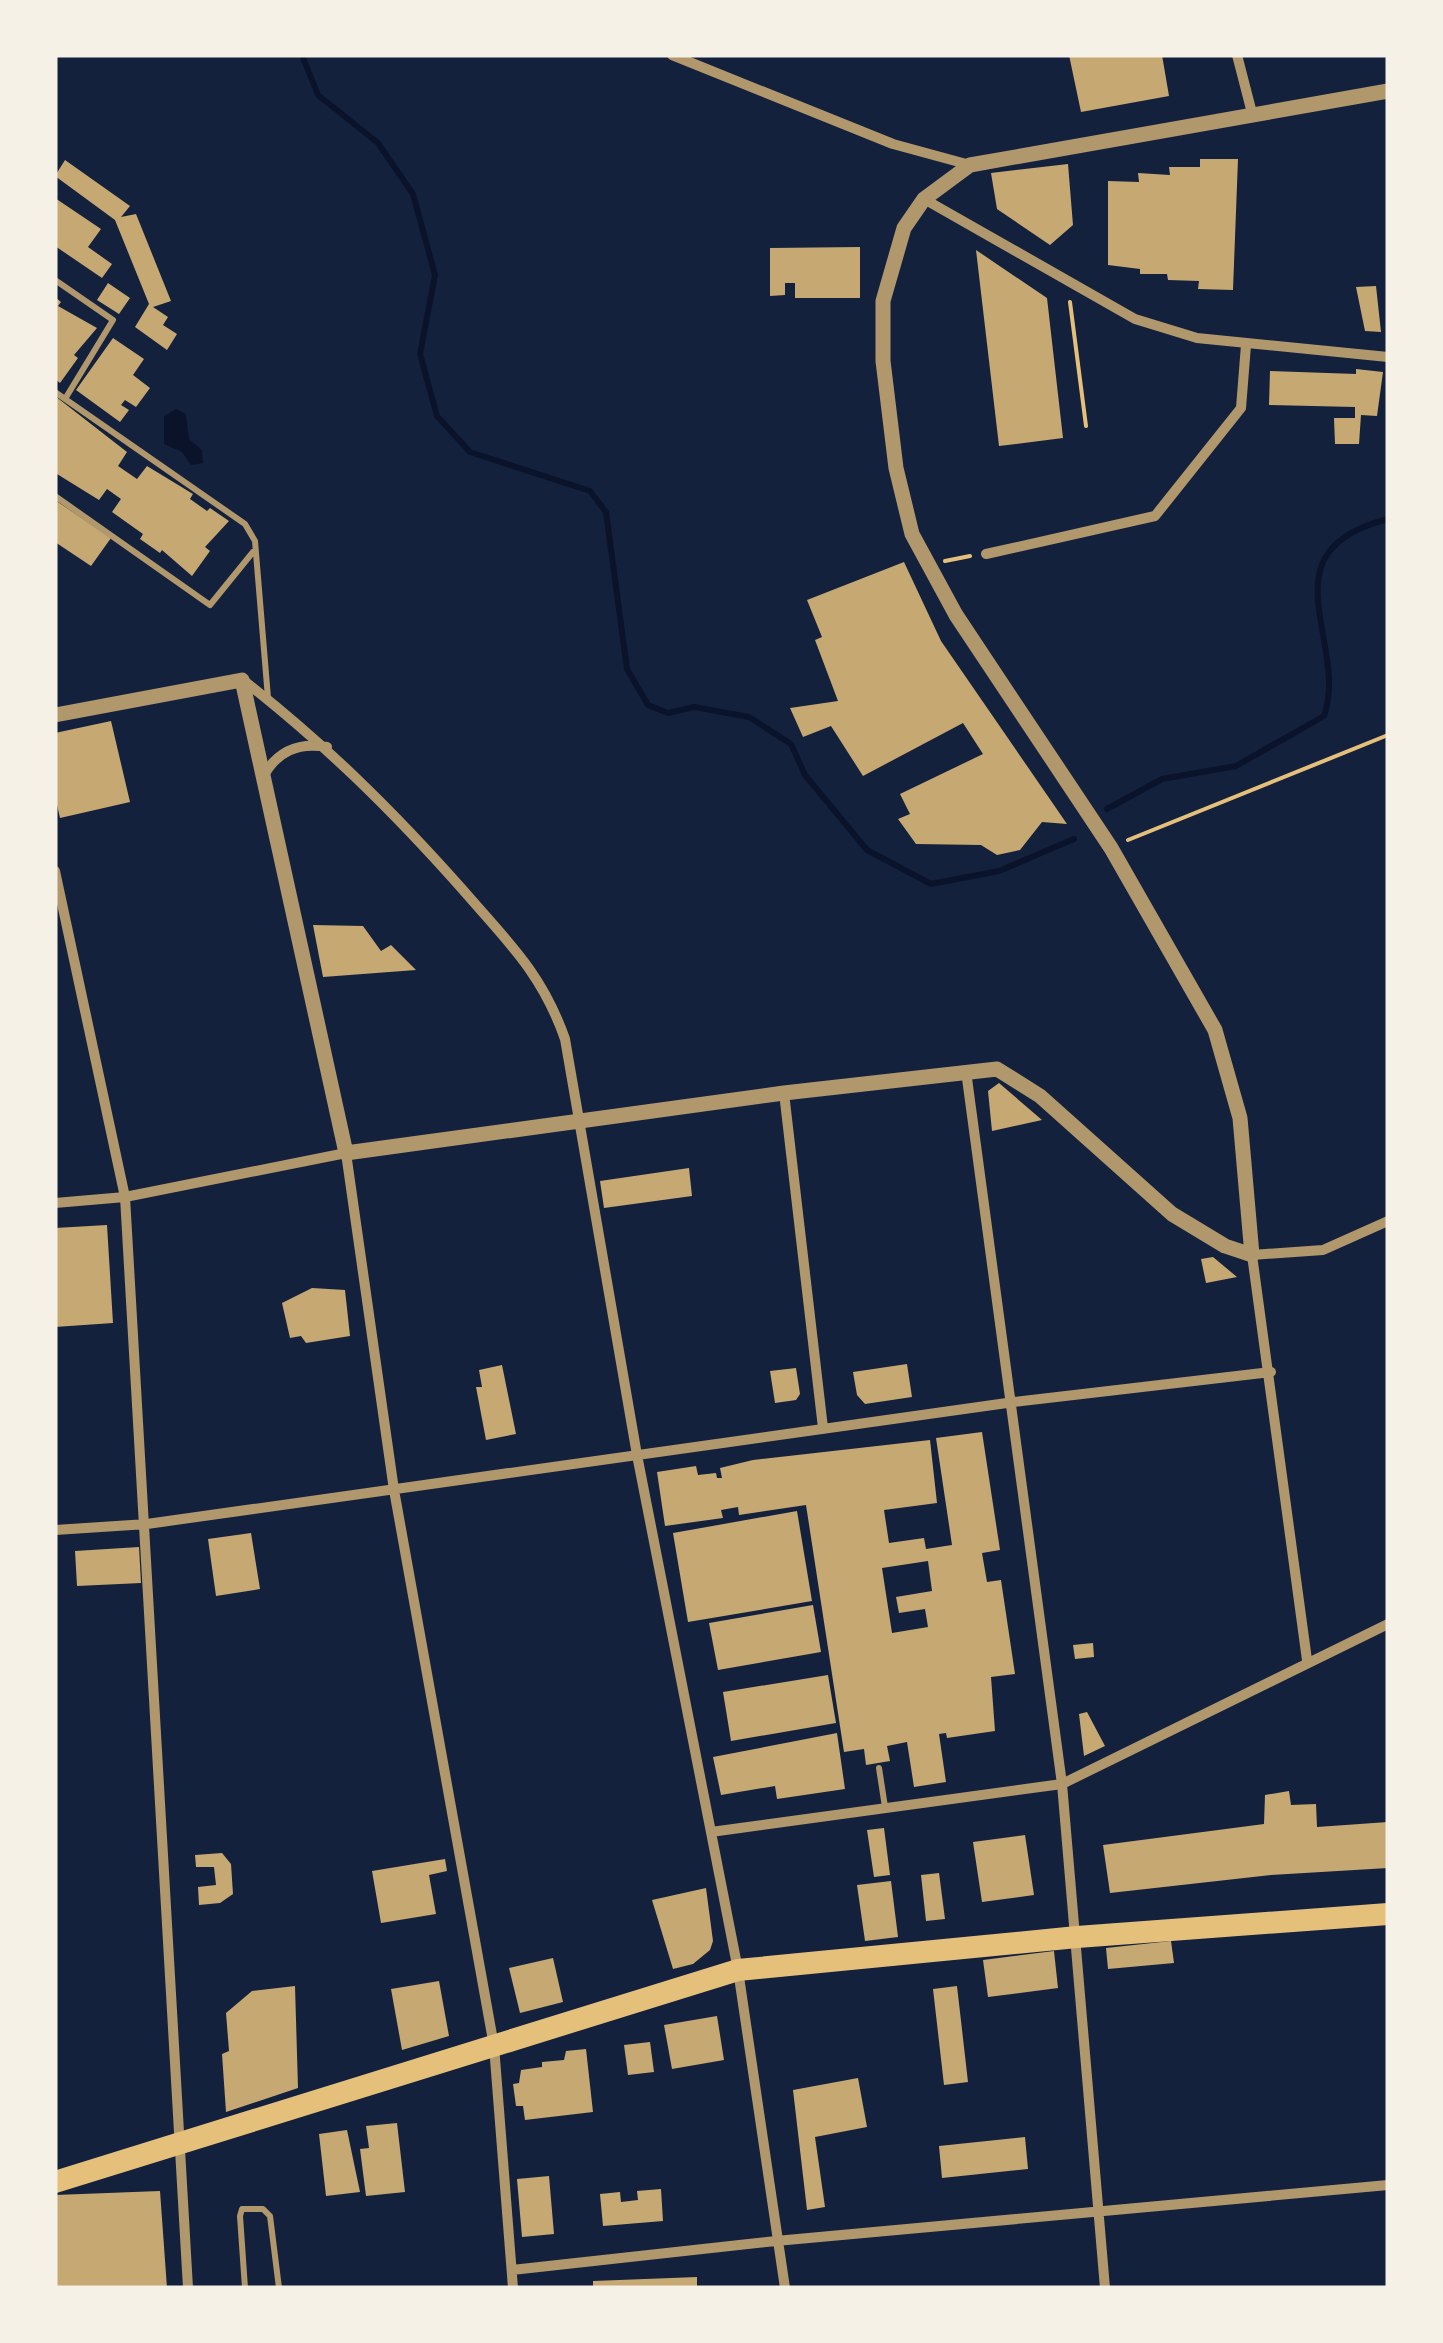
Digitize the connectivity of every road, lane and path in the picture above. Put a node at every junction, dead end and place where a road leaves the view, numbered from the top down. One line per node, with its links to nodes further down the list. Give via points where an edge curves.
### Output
1 (672, 55): 5 (street, via 893,144)
2 (1238, 55): 4 (street)
3 (1388, 91): 4 (street)
4 (1252, 113): 5 (street)
5 (970, 165): 6 (street)
6 (924, 198): 8 (street); 17 (street, via 904,228 883,301 883,361 896,468)
7 (55, 280): 12 (lane, via 114,320)
8 (1067, 280): 9 (street, via 1134,319); 13 (path)
9 (1246, 345): 10 (street); 16 (street, via 1241,408 1156,516)
10 (1388, 357)
11 (55, 392): 12 (lane)
12 (65, 399): 15 (lane, via 245,524)
13 (1086, 426)
14 (55, 496): 15 (lane, via 210,605)
15 (254, 550): 19 (lane)
16 (986, 554): 17 (path)
17 (925, 564): 24 (street)
18 (242, 680): 19 (street); 20 (street); 23 (street)
19 (268, 700): 22 (street)
20 (55, 715)
21 (1388, 735): 24 (path)
22 (328, 747): 23 (street, via 297,746 282,753); 28 (street, via 391,808 550,994)
23 (262, 778): 29 (street)
24 (1111, 848): 33 (street, via 1215,1030 1230,1070)
25 (55, 871): 30 (street)
26 (966, 1070): 27 (street); 33 (street, via 997,1069 1016,1078 1172,1214); 35 (street)
27 (784, 1093): 28 (street); 36 (street)
28 (578, 1121): 29 (street); 37 (street)
29 (346, 1153): 30 (street); 38 (street)
30 (125, 1197): 31 (street); 39 (street)
31 (55, 1202)
32 (1388, 1221): 33 (street, via 1323,1250)
33 (1252, 1254): 34 (street)
34 (1271, 1372): 35 (street); 42 (street)
35 (1014, 1402): 36 (street); 44 (street)
36 (824, 1428): 37 (street)
37 (638, 1454): 38 (street); 46 (street)
38 (394, 1490): 39 (street); 50 (street)
39 (147, 1524): 40 (street); 51 (street)
40 (55, 1530)
41 (1388, 1624): 42 (street)
42 (1307, 1660): 44 (street)
43 (879, 1768): 45 (lane)
44 (1062, 1784): 45 (street); 48 (street)
45 (885, 1808): 46 (street)
46 (711, 1832): 49 (street)
47 (1388, 1914): 48 (highway)
48 (1078, 1937): 49 (highway); 54 (street)
49 (738, 1970): 50 (highway); 55 (street)
50 (494, 2046): 51 (highway); 56 (street)
51 (179, 2144): 52 (highway); 57 (street)
52 (55, 2182)
53 (1388, 2185): 54 (street)
54 (1097, 2211): 55 (street); 62 (street)
55 (776, 2241): 56 (street); 61 (street)
56 (512, 2270): 60 (street)
57 (188, 2288)
58 (245, 2288): 59 (lane, via 240,2216 252,2207 270,2216)
59 (279, 2288)
60 (512, 2288)
61 (785, 2288)
62 (1105, 2288)

